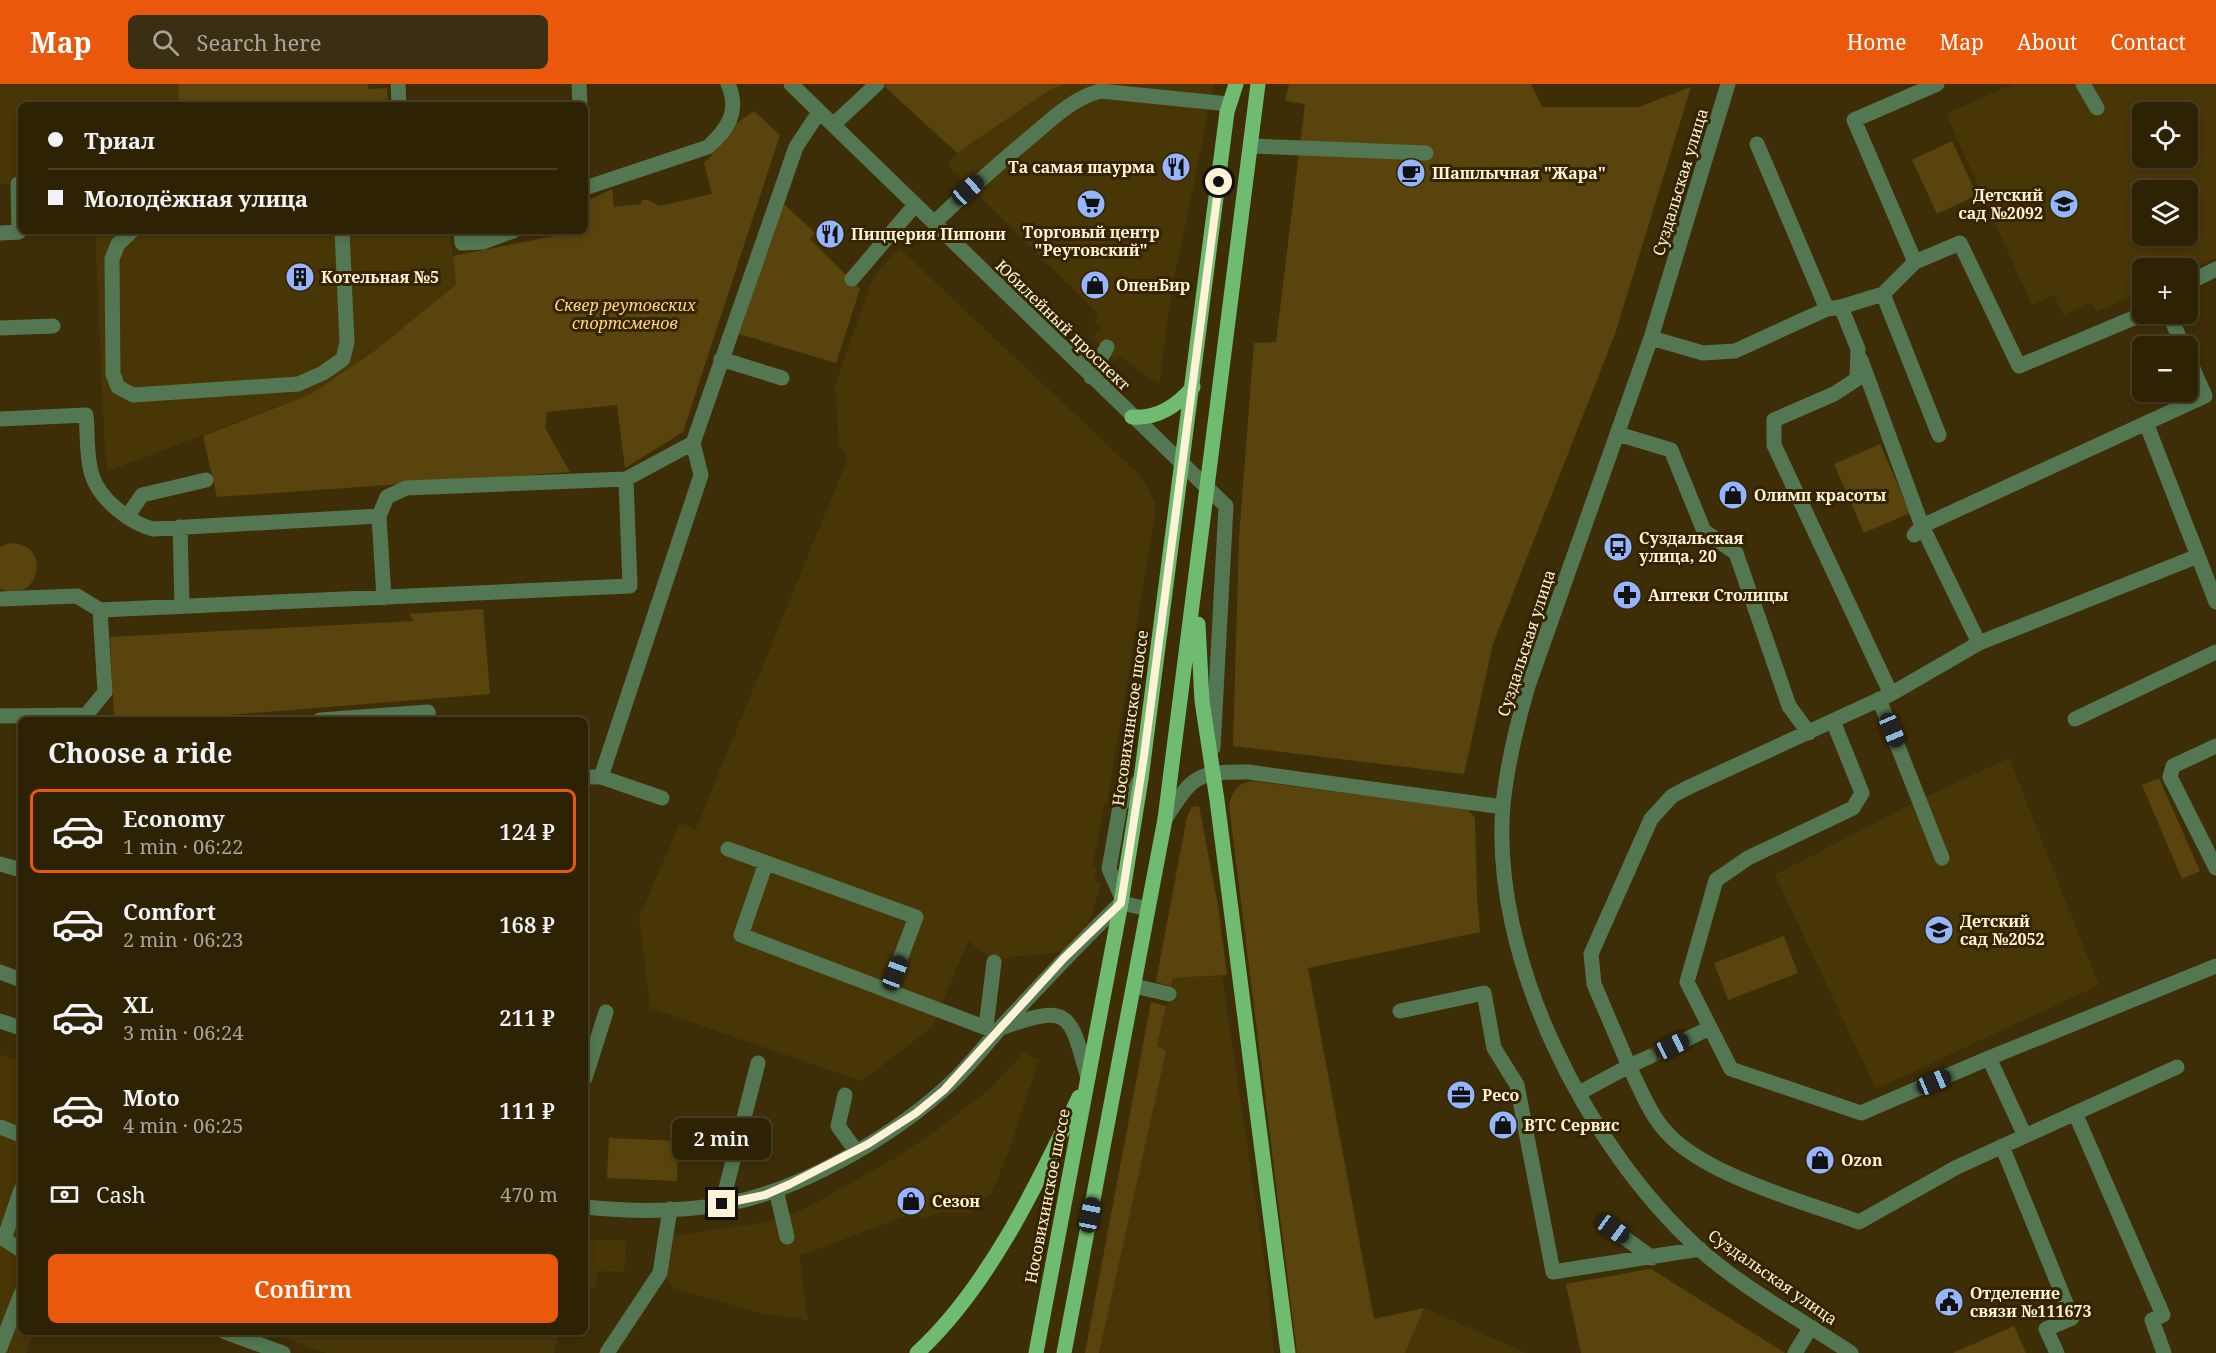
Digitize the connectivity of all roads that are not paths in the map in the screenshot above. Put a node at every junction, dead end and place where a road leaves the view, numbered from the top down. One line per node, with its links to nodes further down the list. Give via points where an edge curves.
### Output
1 (398, 84): 12 (street)
2 (579, 84): 13 (street)
3 (728, 84): 21 (street, via 734,97 732,119 708,147)
4 (791, 84): 16 (street, Юбилейный проспект)
5 (877, 84): 17 (street)
6 (1236, 84): 14 (main road, Носовихинское шоссе)
7 (1258, 84): 19 (main road)
8 (1728, 84): 41 (street, Суздальская улица)
9 (1937, 84): 30 (street, via 1854,120)
10 (2084, 84): 15 (street)
11 (1149, 90): 14 (street); 23 (street, via 1100,91 1067,107)
12 (399, 102)
13 (580, 102)
14 (1228, 108): 48 (main road, Носовихинское шоссе)
15 (2097, 108)
16 (819, 112): 17 (street, Юбилейный проспект); 43 (street, via 796,147)
17 (833, 125): 22 (street, Юбилейный проспект)
18 (1757, 144): 37 (street)
19 (1252, 146): 20 (street); 60 (main road)
20 (1426, 153)
21 (588, 186)
22 (915, 205): 23 (street, Юбилейный проспект); 31 (street)
23 (934, 223): 44 (street, Юбилейный проспект)
24 (18, 232): 25 (street)
25 (0, 233)
26 (129, 234): 27 (street, via 118,244 112,259 113,374 118,387 133,395 298,384 343,359 347,342)
27 (342, 234)
28 (461, 234): 29 (street, via 462,243 483,242)
29 (505, 234)
30 (1915, 262): 36 (street); 38 (street, via 1960,243 2019,366)
31 (862, 267): 33 (street); 35 (street)
32 (2216, 269): 34 (street)
33 (874, 278)
34 (2198, 278)
35 (852, 279)
36 (1883, 294): 37 (street); 55 (street)
37 (1834, 308): 41 (street, via 1735,351 1703,352); 42 (street)
38 (2132, 319)
39 (53, 326): 40 (street)
40 (0, 328)
41 (1651, 338): 54 (street, Суздальская улица)
42 (1858, 349): 64 (street); 74 (street, via 1857,379 1834,394 1774,420 1774,445)
43 (722, 359): 46 (street); 56 (street)
44 (1079, 365): 45 (street, Юбилейный проспект); 45 (street, via 1107,347)
45 (1091, 377): 51 (street, Юбилейный проспект)
46 (782, 378)
47 (2198, 380): 49 (street, via 2205,396)
48 (1193, 387): 51 (main road, via 1162,412); 57 (main road, Носовихинское шоссе)
49 (2198, 399)
50 (2192, 402): 53 (street)
51 (1132, 417): 57 (street, Юбилейный проспект)
52 (0, 419): 62 (street, via 86,415 92,476 105,496)
53 (2146, 423): 64 (street); 65 (street)
54 (1618, 434): 80 (street, via 1671,450 1704,531 1736,553 1789,706); 86 (street, Суздальская улица, via 1527,690)
55 (1939, 435)
56 (693, 443): 58 (street); 84 (street, via 701,475)
57 (1183, 467): 60 (street, Юбилейный проспект); 94 (main road, Носовихинское шоссе)
58 (626, 479): 61 (street, via 406,488 387,497); 67 (street, via 630,586)
59 (206, 480): 62 (street, via 142,495)
60 (1208, 490): 66 (main road); 82 (street, Юбилейный проспект, via 1226,506)
61 (379, 516): 63 (street); 67 (street)
62 (128, 517): 63 (street, via 153,529)
63 (180, 527): 70 (street)
64 (1918, 531): 72 (street)
65 (2198, 556): 69 (street); 72 (street)
66 (1196, 582): 82 (main road, via 1202,701); 87 (main road)
67 (384, 598): 70 (street)
68 (0, 599): 71 (street, via 77,596)
69 (2216, 602)
70 (182, 606): 71 (street)
71 (100, 610): 75 (street, via 105,692 86,715)
72 (1979, 643): 74 (street)
73 (2216, 652): 78 (street)
74 (1885, 696): 79 (street); 89 (street)
75 (0, 717)
76 (360, 717): 77 (street, via 428,712)
77 (429, 717)
78 (2075, 719)
79 (1833, 721): 80 (street); 107 (street, via 1862,793 1853,808 1748,858 1716,880 1687,982)
80 (1809, 733): 113 (street, via 1672,796 1651,819 1591,954 1594,984)
81 (2216, 746): 92 (street, via 2172,766 2170,777)
82 (1211, 774): 86 (street, via 1248,772); 87 (street, via 1187,784); 145 (main road)
83 (588, 777): 84 (street)
84 (601, 777): 85 (street)
85 (662, 798)
86 (1503, 807): 117 (street, Суздальская улица, via 1506,893 1521,963)
87 (1166, 819): 95 (main road)
88 (728, 849): 90 (street)
89 (1942, 858)
90 (766, 863): 101 (street, via 741,935); 101 (street, via 916,917)
91 (0, 864): 93 (street)
92 (2216, 868)
93 (18, 869)
94 (1122, 901): 95 (street); 108 (street); 116 (main road, Носовихинское шоссе)
95 (1148, 909): 100 (main road)
96 (994, 962): 108 (street)
97 (2216, 966): 111 (street)
98 (0, 972): 99 (street)
99 (18, 979)
100 (1134, 986): 102 (street); 144 (main road)
101 (888, 991): 108 (street)
102 (1169, 994)
103 (1400, 1011): 135 (street, via 1484,993 1494,1048 1517,1085 1553,1272)
104 (606, 1012): 115 (street)
105 (0, 1021): 106 (street)
106 (18, 1027)
107 (1710, 1028): 109 (street); 111 (street, via 1731,1069 1861,1113)
108 (995, 1029): 116 (street, via 1044,1014 1064,1018 1076,1034); 124 (street, via 944,1090)
109 (1672, 1046)
110 (1649, 1057): 113 (street)
111 (1989, 1058): 122 (street)
112 (758, 1063): 127 (street)
113 (1629, 1066): 117 (street); 123 (street, via 1661,1127 1687,1151 1743,1180 1859,1222)
114 (2177, 1067): 119 (street)
115 (588, 1069)
116 (1088, 1078): 142 (main road, via 1032,1193 993,1257 960,1305); 143 (main road, Носовихинское шоссе)
117 (1579, 1094): 134 (street, Суздальская улица, via 1635,1180 1661,1212)
118 (844, 1095): 124 (street, via 831,1125)
119 (2075, 1113): 122 (street); 149 (street, via 2163,1315 2152,1320)
120 (0, 1127): 121 (street)
121 (18, 1134)
122 (2025, 1136): 123 (street)
123 (2001, 1146): 148 (street, via 2072,1318 2046,1329)
124 (856, 1151): 125 (street)
125 (776, 1190): 127 (street); 132 (street)
126 (18, 1198): 131 (street)
127 (722, 1204): 129 (street)
128 (588, 1207): 129 (street)
129 (670, 1209): 141 (street, via 660,1273)
130 (1613, 1229): 135 (street)
131 (2, 1238): 133 (street)
132 (787, 1238)
133 (18, 1248)
134 (1700, 1249): 135 (street); 137 (street, Суздальская улица)
135 (1652, 1258)
136 (18, 1302): 139 (street)
137 (1811, 1327): 146 (street); 147 (street, Суздальская улица)
138 (233, 1335): 140 (street)
139 (0, 1348)
140 (283, 1353)
141 (607, 1353)
142 (916, 1353)
143 (1036, 1353)
144 (1064, 1353)
145 (1288, 1353)
146 (1795, 1353)
147 (1851, 1353)
148 (2056, 1353)
149 (2164, 1353)

